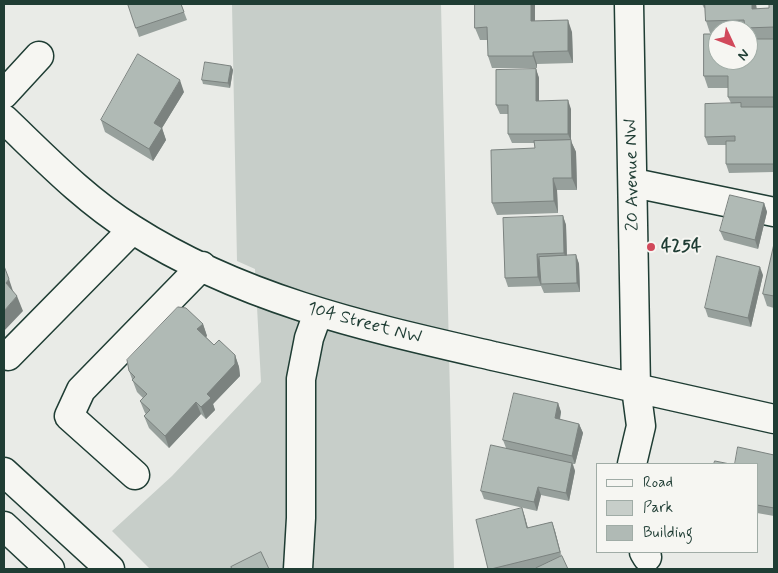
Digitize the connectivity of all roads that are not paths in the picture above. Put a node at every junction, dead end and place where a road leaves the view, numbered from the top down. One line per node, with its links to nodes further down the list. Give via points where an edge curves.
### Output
1 (629, 4): 5 (main road, 20 Avenue NW)
2 (39, 56): 3 (main road)
3 (4, 94)
4 (4, 119): 7 (main road, 104 Street NW, via 80,191)
5 (634, 183): 6 (main road); 11 (main road, 20 Avenue NW)
6 (774, 212)
7 (132, 230): 8 (main road, 104 Street NW); 10 (main road)
8 (202, 266): 9 (main road, 104 Street NW, via 265,295); 15 (main road, via 81,390 69,416)
9 (318, 313): 11 (main road, 104 Street NW, via 383,331); 19 (main road, via 301,379)
10 (8, 356)
11 (636, 388): 12 (main road, 104 Street NW); 13 (main road, 20 Avenue NW, via 642,426)
12 (774, 419)
13 (632, 463)
14 (4, 472): 18 (main road)
15 (135, 475)
16 (4, 526): 17 (main road)
17 (50, 569)
18 (110, 569)
19 (298, 569)

